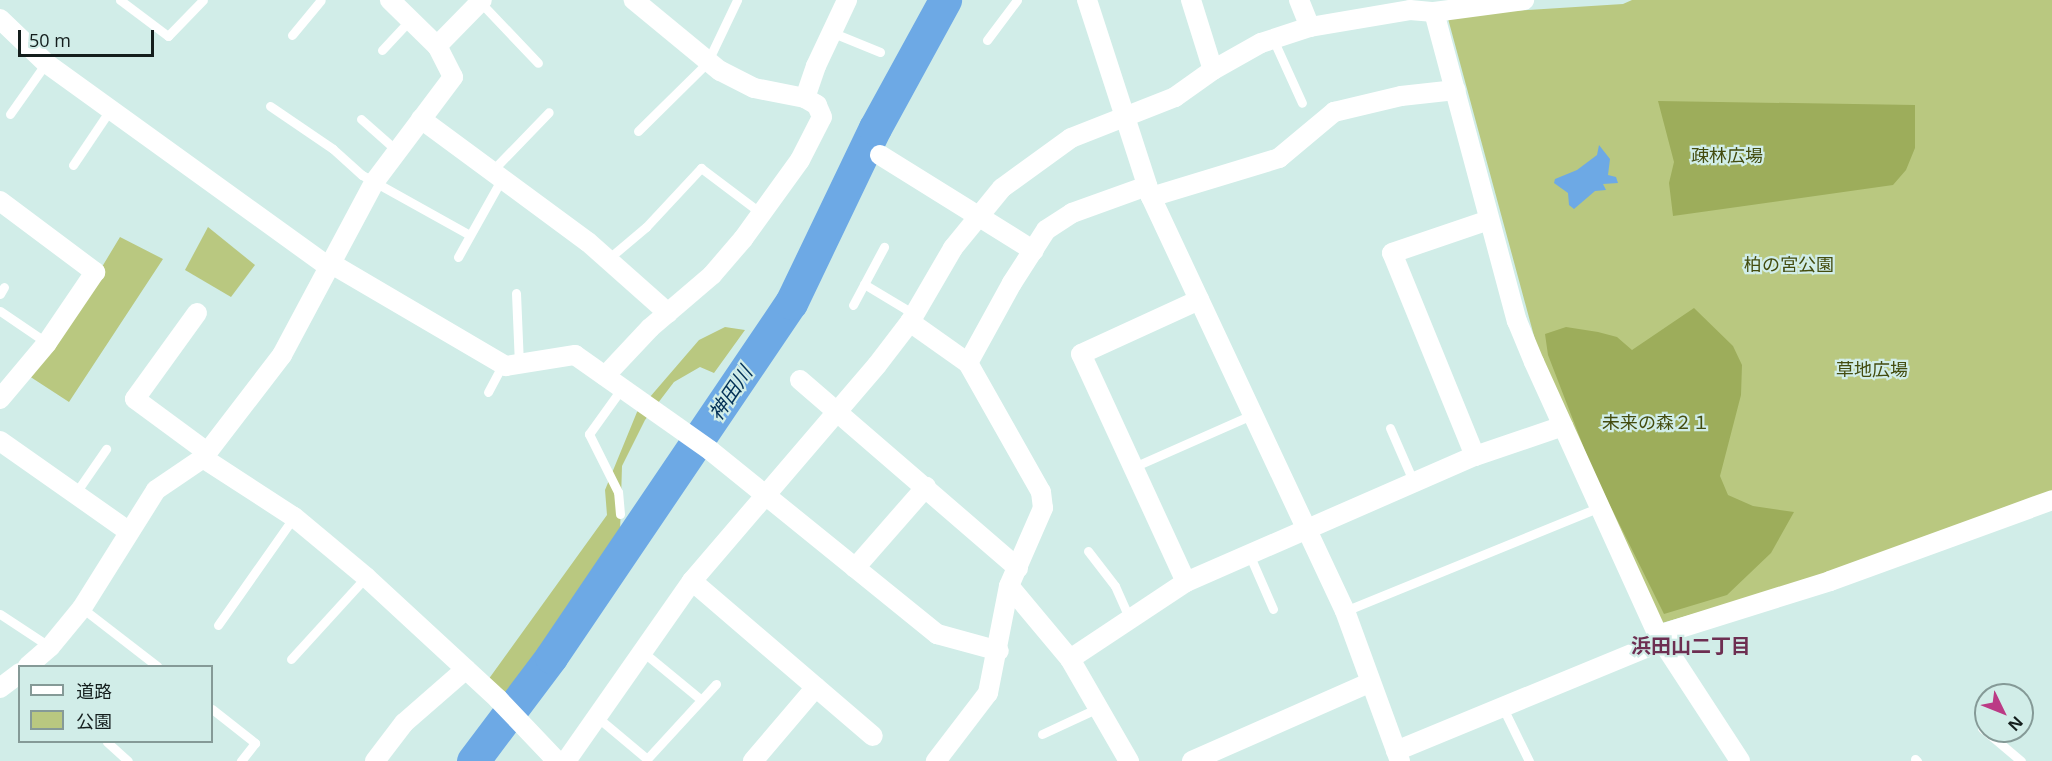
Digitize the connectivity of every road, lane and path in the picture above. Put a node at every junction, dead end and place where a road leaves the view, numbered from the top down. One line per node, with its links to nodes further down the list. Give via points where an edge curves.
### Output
1 (120, 0): 2 (lane, via 168,36)
2 (202, 0)
3 (321, 0): 21 (lane)
4 (390, 0): 18 (street)
5 (634, 0): 29 (street)
6 (736, 0): 29 (lane)
7 (847, 0): 20 (street)
8 (1017, 0): 23 (lane)
9 (1088, 0): 40 (street)
10 (1191, 0): 30 (street)
11 (1299, 0): 19 (street)
12 (1519, 0): 13 (street); 16 (street)
13 (1524, 0)
14 (481, 1): 24 (street); 28 (lane)
15 (1408, 5): 16 (street); 19 (street)
16 (1434, 12): 31 (street)
17 (0, 19): 27 (street)
18 (410, 20): 24 (street); 25 (lane)
19 (1311, 27): 22 (street)
20 (831, 32): 26 (lane); 32 (street)
21 (292, 35)
22 (1273, 39): 30 (street); 33 (lane)
23 (987, 40)
24 (437, 46): 39 (street, via 453,77)
25 (382, 50)
26 (880, 52)
27 (46, 63): 35 (street); 37 (lane)
28 (538, 63)
29 (707, 63): 32 (street, via 754,88); 41 (lane)
30 (1213, 70): 40 (street, via 1175,98)
31 (1456, 90): 47 (street, via 1401,96 1334,112 1279,158); 51 (street)
32 (805, 98): 49 (street, via 817,105 822,117 800,160)
33 (1302, 103)
34 (270, 106): 46 (lane)
35 (110, 110): 44 (lane); 57 (street, via 230,208)
36 (549, 112): 45 (lane)
37 (10, 114)
38 (361, 119): 42 (lane)
39 (421, 119): 42 (street); 45 (street)
40 (1124, 120): 47 (street); 50 (street, via 1071,138 1002,188)
41 (638, 131)
42 (396, 150): 46 (street)
43 (880, 154): 50 (street)
44 (72, 165)
45 (496, 176): 52 (lane); 56 (street)
46 (375, 181): 52 (lane); 57 (street)
47 (1149, 191): 54 (street, via 1072,213 1046,230); 60 (street)
48 (0, 201): 66 (street, via 94,272)
49 (762, 214): 56 (lane, via 701,168 646,227); 64 (street, via 712,275)
50 (976, 215): 54 (street); 65 (street)
51 (1489, 220): 76 (street, via 1517,321); 81 (street, via 1392,253)
52 (468, 234): 55 (lane)
53 (884, 247): 58 (lane)
54 (1034, 251): 67 (street)
55 (458, 256)
56 (608, 259): 64 (street)
57 (329, 267): 68 (street, via 337,267); 80 (street, via 282,355)
58 (864, 284): 61 (lane); 65 (lane)
59 (516, 293): 68 (lane)
60 (1199, 300): 75 (street); 82 (street, via 1081,354)
61 (854, 305)
62 (0, 311): 66 (lane)
63 (197, 313): 80 (street, via 135,399)
64 (668, 313): 69 (street)
65 (912, 318): 67 (street); 74 (street)
66 (47, 343): 73 (street)
67 (969, 363): 96 (street, via 1041,492 1043,508 1037,529)
68 (511, 364): 69 (street, via 575,355); 72 (lane)
69 (605, 376): 71 (street)
70 (800, 380): 74 (street)
71 (622, 388): 86 (street); 89 (lane, via 589,434 618,492)
72 (488, 392)
73 (0, 399)
74 (837, 411): 84 (street); 86 (street)
75 (1254, 414): 82 (lane); 91 (street)
76 (1563, 426): 81 (street); 88 (street)
77 (1390, 428): 83 (lane)
78 (0, 441): 85 (street)
79 (106, 449): 85 (lane)
80 (205, 455): 90 (street); 92 (street, via 156,490)
81 (1474, 456): 83 (street)
82 (1136, 466): 99 (street)
83 (1414, 483): 91 (street)
84 (926, 487): 95 (street); 96 (street)
85 (75, 494): 92 (street)
86 (766, 495): 95 (street); 98 (street)
87 (2052, 500): 107 (street)
88 (1600, 507): 103 (lane); 107 (street)
89 (620, 514)
90 (294, 518): 97 (street); 106 (lane)
91 (1306, 527): 94 (street); 103 (street)
92 (128, 531): 101 (street)
93 (1088, 551): 105 (lane, via 1116,586)
94 (1249, 554): 99 (street); 102 (lane)
95 (855, 568): 109 (street, via 937,634)
96 (1018, 568): 100 (street)
97 (366, 577): 111 (lane); 115 (street)
98 (692, 581): 110 (street); 119 (street)
99 (1186, 582): 105 (street)
100 (1009, 586): 109 (street); 112 (street)
101 (81, 608): 108 (street); 114 (lane)
102 (1273, 609)
103 (1345, 611): 117 (street)
104 (0, 614): 108 (lane)
105 (1130, 618): 112 (street)
106 (218, 625)
107 (1661, 638): 123 (street); 141 (street)
108 (50, 647): 113 (street)
109 (999, 651): 137 (street, via 988,693)
110 (643, 652): 121 (lane); 125 (street)
111 (291, 659)
112 (1070, 659): 122 (street)
113 (29, 665)
114 (156, 665)
115 (466, 669): 133 (street, via 404,723); 134 (street)
116 (18, 675): 120 (street)
117 (1369, 683): 130 (street); 139 (street)
118 (716, 684): 121 (lane)
119 (816, 687): 127 (street); 136 (street)
120 (0, 688)
121 (699, 699): 125 (lane, via 647,759)
122 (1098, 708): 126 (lane); 138 (street)
123 (1503, 708): 130 (street); 140 (lane)
124 (213, 710): 132 (lane, via 255,743)
125 (597, 717): 135 (street)
126 (1042, 734)
127 (873, 736)
128 (108, 743): 131 (lane)
129 (1999, 743): 142 (lane)
130 (1398, 756)
131 (128, 761)
132 (241, 761)
133 (375, 761)
134 (557, 761)
135 (566, 761)
136 (753, 761)
137 (936, 761)
138 (1129, 761)
139 (1192, 761)
140 (1529, 761)
141 (1740, 761)
142 (2021, 761)

